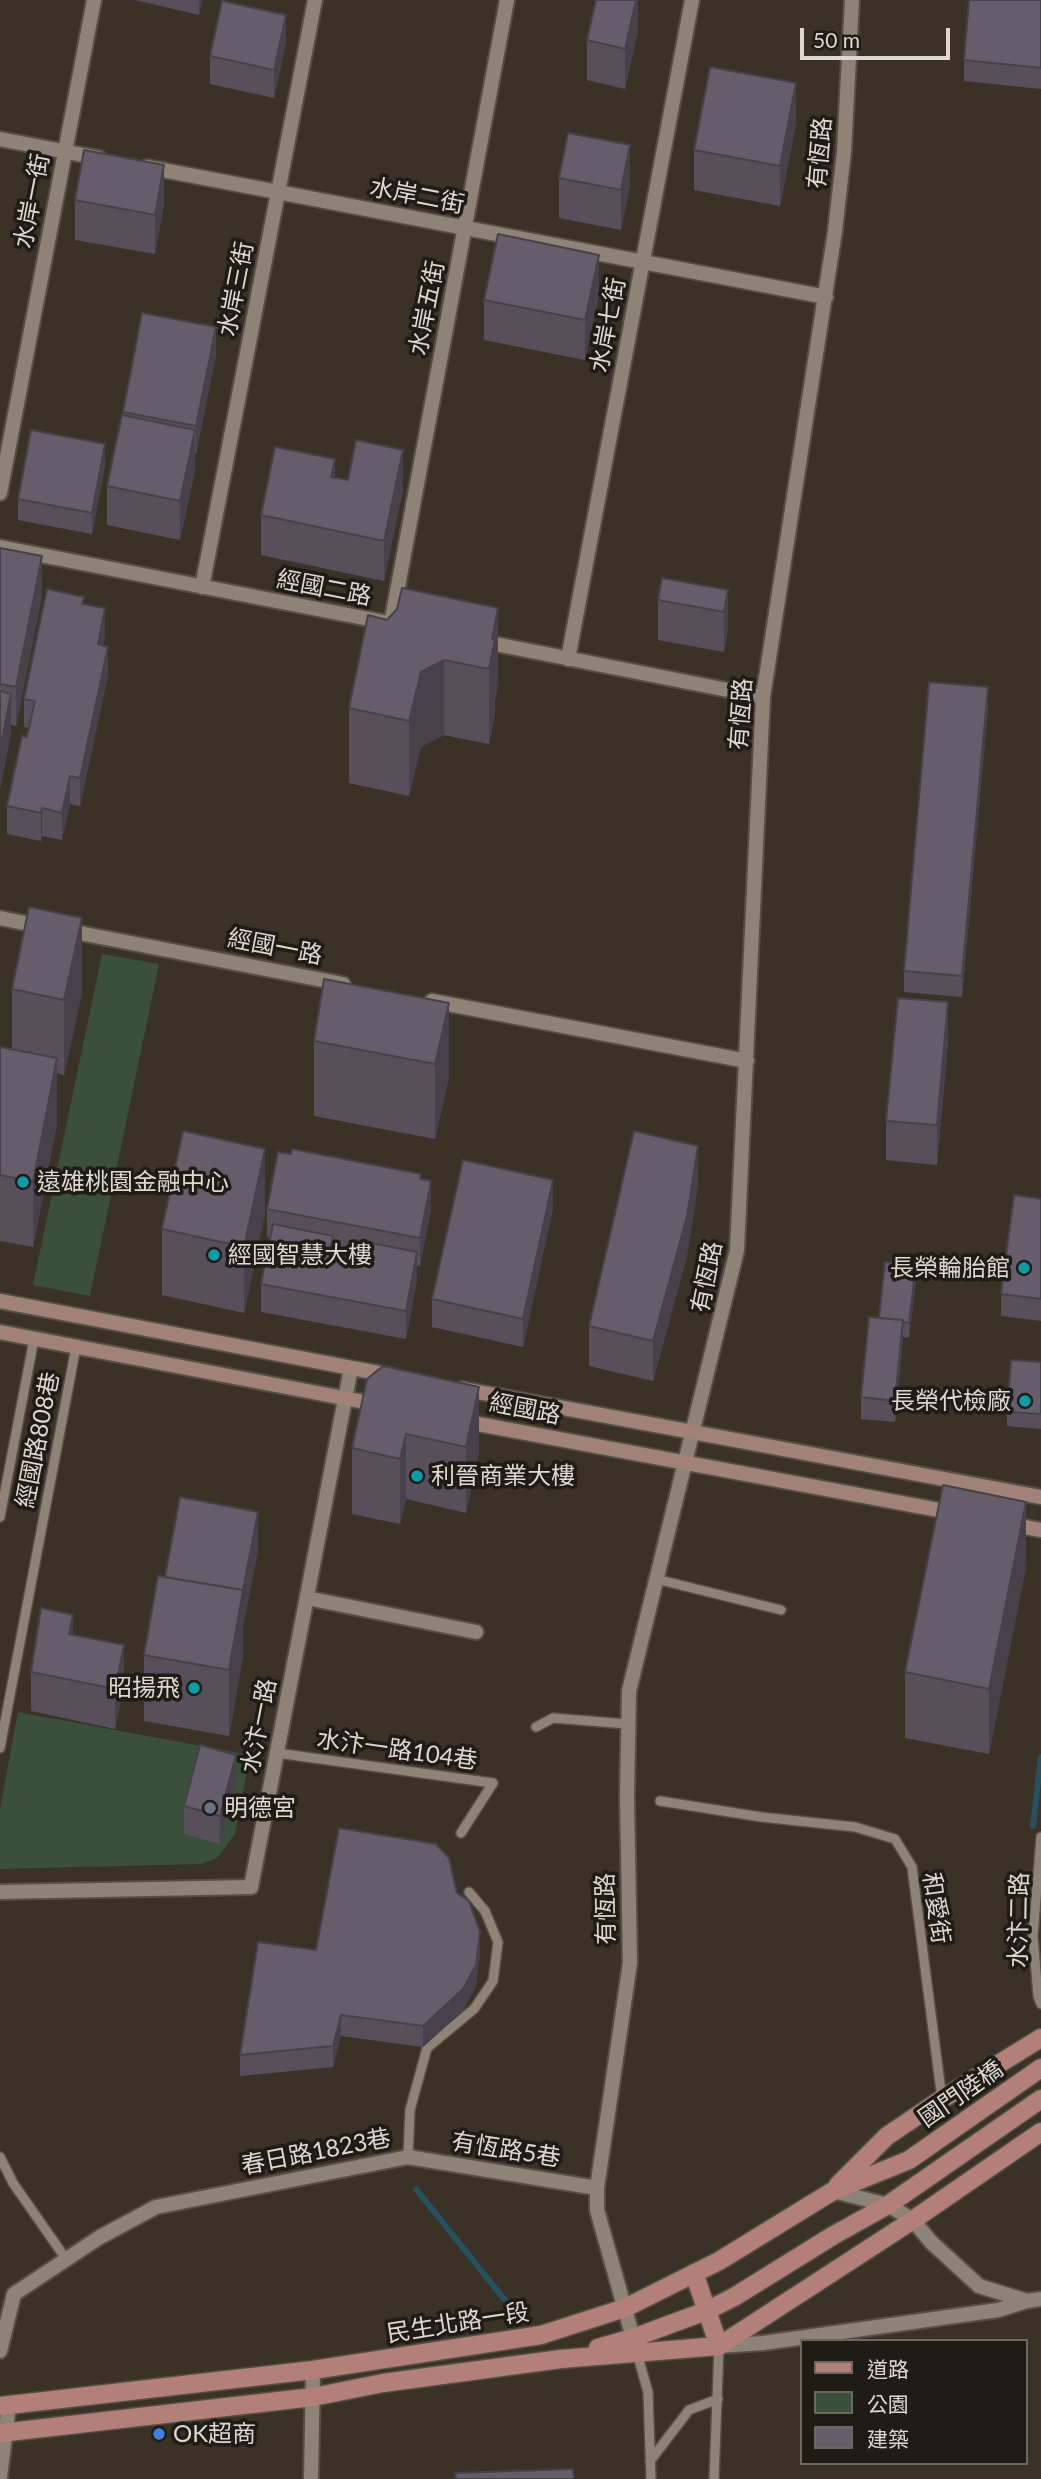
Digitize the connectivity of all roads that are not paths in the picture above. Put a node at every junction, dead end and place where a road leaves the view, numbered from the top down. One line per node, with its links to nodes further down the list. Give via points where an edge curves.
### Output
1 (94, 0): 7 (street, 水岸一街)
2 (315, 0): 8 (street, 水岸三街)
3 (507, 0): 9 (street, 水岸五街)
4 (692, 0): 10 (street, 水岸七街)
5 (852, 0): 11 (street, 有恆路, via 844,152)
6 (0, 139): 7 (street, 水岸二街)
7 (65, 152): 8 (street, 水岸二街); 12 (street, 水岸一街)
8 (278, 192): 9 (street, 水岸二街); 14 (street, 水岸三街)
9 (465, 228): 10 (street, 水岸二街); 15 (street, 水岸五街)
10 (643, 262): 11 (street, 水岸二街); 17 (street, 水岸七街)
11 (826, 297): 18 (street, 有恆路)
12 (0, 493)
13 (0, 547): 14 (street, 經國二路)
14 (202, 587): 15 (street, 經國二路)
15 (398, 625)
16 (459, 637): 17 (street)
17 (568, 659): 18 (street)
18 (763, 697): 22 (street, 有恆路)
19 (0, 918): 20 (street, 經國一路)
20 (353, 986)
21 (421, 999): 22 (street)
22 (747, 1061): 33 (street, 有恆路, via 737,1250)
23 (0, 1301): 27 (street)
24 (0, 1332): 25 (street)
25 (34, 1339): 26 (street); 36 (lane, 經國路808巷)
26 (76, 1347): 30 (street); 46 (lane, 經國路808巷)
27 (351, 1368): 28 (street); 30 (street, 水汴一路)
28 (414, 1380)
29 (453, 1387): 33 (street, 經國路)
30 (345, 1399): 31 (street); 41 (street, 水汴一路)
31 (396, 1408)
32 (448, 1418): 34 (street, 經國路)
33 (693, 1432): 34 (street, 有恆路); 35 (street, 經國路)
34 (685, 1462): 37 (street, 經國路); 40 (street, 有恆路)
35 (1041, 1497)
36 (0, 1517)
37 (974, 1517)
38 (1001, 1522): 39 (street)
39 (1041, 1530)
40 (656, 1579): 42 (lane); 44 (street, 有恆路, via 629,1691)
41 (307, 1598): 43 (street); 47 (street, 水汴一路)
42 (781, 1610)
43 (476, 1632)
44 (627, 1724): 45 (lane, via 553,1718); 61 (street, 有恆路, via 630,1963)
45 (536, 1727)
46 (0, 1748)
47 (277, 1753): 49 (lane, 水汴一路104巷, via 493,1783); 51 (street, 水汴一路, via 251,1887)
48 (660, 1801): 56 (lane, 和愛街, via 855,1827 895,1839 912,1867)
49 (461, 1833)
50 (1041, 1838): 53 (lane, 水汴二路, via 1033,1936)
51 (0, 1892)
52 (469, 1892): 60 (lane, 春日路1823巷, via 485,1911 498,1942 493,1981 474,2009 428,2048 410,2110)
53 (1041, 2004)
54 (1041, 2038): 56 (main road)
55 (1041, 2068): 62 (main road, 國門陸橋, via 909,2160)
56 (942, 2099): 62 (main road, via 887,2136)
57 (1041, 2099): 63 (main road, 國門陸橋)
58 (1041, 2132): 64 (main road)
59 (0, 2157): 65 (lane)
60 (408, 2157): 61 (street, 有恆路5巷); 65 (street, 春日路1823巷, via 156,2207)
61 (597, 2188): 68 (street, 有恆路, via 597,2210)
62 (833, 2191): 63 (street); 66 (main road, 民生北路一段)
63 (888, 2205): 64 (street); 69 (main road)
64 (914, 2220): 67 (street, via 979,2286); 71 (main road)
65 (66, 2259): 72 (street, 春日路1823巷, via 14,2294)
66 (694, 2273): 68 (main road, 民生北路一段); 69 (main road)
67 (1034, 2300): 71 (street, via 998,2310)
68 (625, 2308): 70 (street, 有恆路); 73 (main road, 民生北路一段, via 541,2335)
69 (706, 2311): 70 (main road); 71 (main road)
70 (635, 2346): 71 (main road); 74 (main road, 民生北路一段); 78 (lane, via 648,2392)
71 (719, 2346): 75 (lane)
72 (0, 2351)
73 (313, 2370): 74 (street); 76 (main road, 民生北路一段)
74 (313, 2397): 77 (main road, 民生北路一段); 80 (street)
75 (718, 2399): 78 (lane, via 689,2410); 82 (lane)
76 (5, 2406): 77 (street)
77 (3, 2433): 79 (street)
78 (650, 2461): 81 (lane)
79 (0, 2477)
80 (311, 2479)
81 (651, 2479)
82 (714, 2479)

